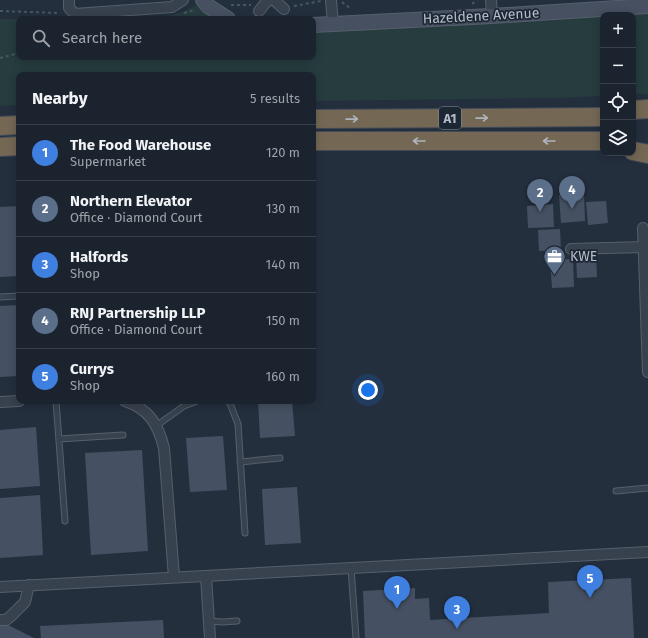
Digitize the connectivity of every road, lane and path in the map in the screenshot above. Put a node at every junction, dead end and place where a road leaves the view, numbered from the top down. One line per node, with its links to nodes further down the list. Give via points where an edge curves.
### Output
1 (69, 0): 12 (street, via 69,8)
2 (183, 0): 12 (street, via 172,7)
3 (203, 0): 13 (street)
4 (268, 0): 11 (street)
5 (274, 0): 9 (street)
6 (327, 0): 9 (path, via 295,5 292,8 288,4); 15 (street)
7 (491, 0): 14 (street)
8 (648, 6): 14 (street, Hazeldene Avenue)
9 (284, 9)
10 (0, 11): 12 (path)
11 (259, 11)
12 (75, 14)
13 (223, 16)
14 (492, 16): 15 (street, Hazeldene Avenue)
15 (333, 24): 16 (street, Hazeldene Avenue)
16 (316, 25)
17 (16, 54): 18 (path)
18 (0, 58)
19 (648, 109): 20 (highway)
20 (636, 110)
21 (598, 116): 24 (highway, A1, one-way to 21)
22 (636, 118): 23 (highway)
23 (648, 118)
24 (316, 119)
25 (16, 125): 26 (highway)
26 (0, 126)
27 (316, 141): 30 (highway, A1, one-way to 27)
28 (636, 141): 29 (highway)
29 (648, 141)
30 (598, 142)
31 (16, 146): 32 (highway)
32 (0, 147)
33 (636, 152): 34 (highway)
34 (648, 154)
35 (643, 228): 36 (street)
36 (644, 247): 37 (street); 38 (street)
37 (571, 248)
38 (646, 281): 41 (street)
39 (16, 296): 40 (lane)
40 (0, 297)
41 (648, 372)
42 (16, 401): 43 (street)
43 (0, 402)
44 (56, 404): 50 (lane)
45 (134, 404): 48 (street, via 149,414)
46 (189, 404): 48 (lane)
47 (230, 404): 52 (lane, via 238,424)
48 (156, 426): 60 (street, via 164,448)
49 (123, 435): 50 (lane)
50 (59, 439): 55 (lane)
51 (280, 458): 52 (lane)
52 (240, 462): 56 (lane)
53 (648, 488): 54 (lane)
54 (616, 491)
55 (65, 521)
56 (245, 533)
57 (648, 552): 58 (street)
58 (352, 568): 59 (street); 67 (lane)
59 (206, 576): 60 (street); 64 (street)
60 (174, 577): 61 (street)
61 (29, 585): 62 (street); 63 (street, via 25,602)
62 (0, 587)
63 (5, 619)
64 (210, 621): 65 (lane); 66 (street)
65 (237, 621)
66 (210, 638)
67 (356, 638)

